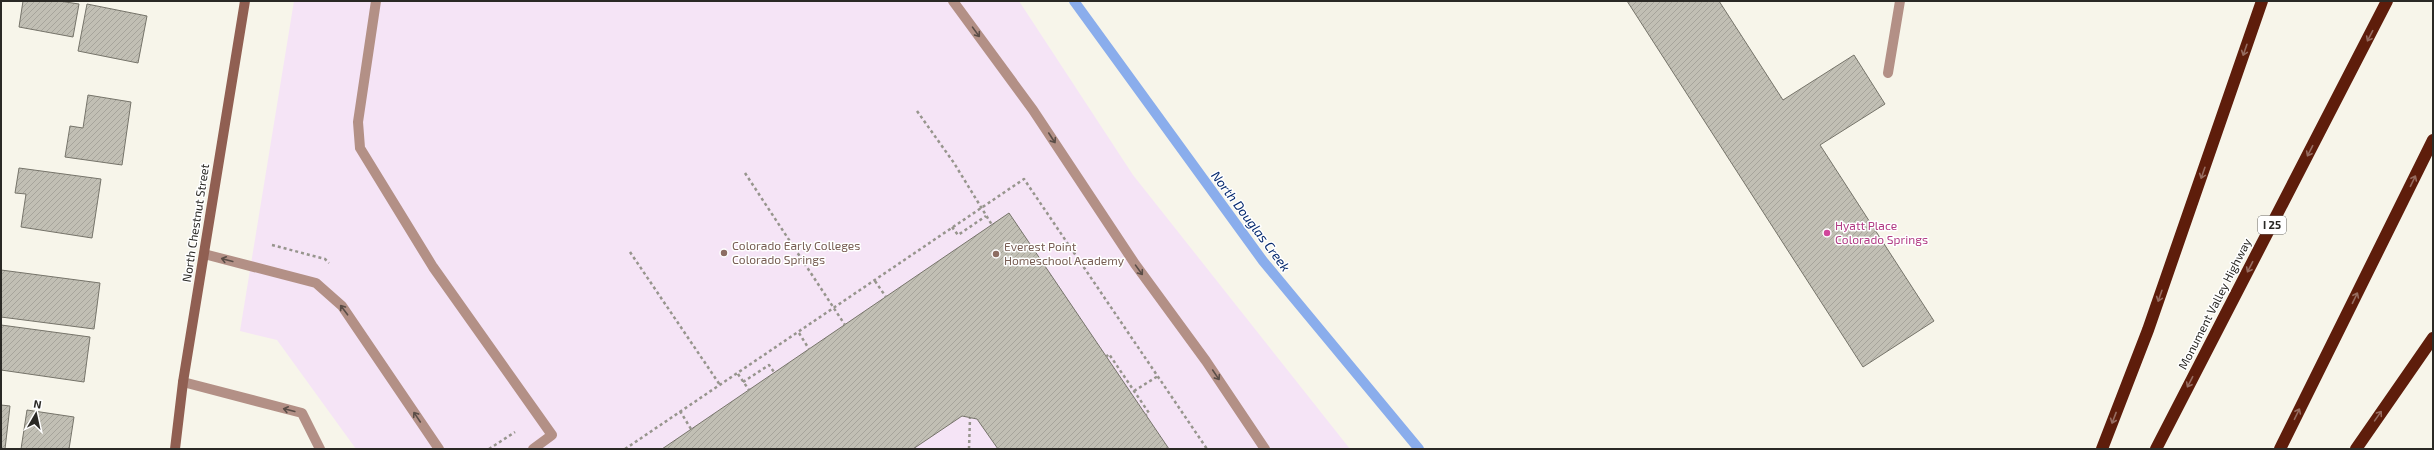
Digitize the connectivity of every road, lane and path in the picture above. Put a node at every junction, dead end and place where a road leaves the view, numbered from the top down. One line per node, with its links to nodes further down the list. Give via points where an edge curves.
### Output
1 (245, 1): 16 (main road, North Chestnut Street)
2 (376, 1): 42 (lane, via 358,122 360,148 433,267 552,435)
3 (953, 1): 46 (lane, one-way to 46, via 1033,110)
4 (1900, 1): 7 (lane)
5 (2262, 1): 47 (highway, one-way to 47, via 2158,301)
6 (2388, 1): 48 (highway, Monument Valley Highway / I 25, one-way to 48)
7 (1888, 73)
8 (918, 111): 11 (path)
9 (2433, 140): 49 (highway, one-way to 9)
10 (745, 173): 19 (path)
11 (981, 207): 12 (path); 14 (path); 27 (path, via 1024,179)
12 (986, 216): 13 (path); 14 (path, via 958,235)
13 (992, 225)
14 (952, 227): 17 (path)
15 (630, 252): 30 (path)
16 (204, 254): 28 (main road, North Chestnut Street); 40 (lane, one-way to 16, via 342,306 316,283)
17 (875, 281): 18 (path); 19 (path)
18 (886, 297)
19 (834, 309): 20 (path); 21 (path)
20 (845, 325)
21 (799, 333): 23 (path); 26 (path)
22 (2433, 338): 50 (highway, one-way to 22)
23 (809, 349)
24 (1106, 357): 32 (path, via 1109,354)
25 (774, 372): 29 (path, via 769,365)
26 (738, 374): 29 (path); 30 (path)
27 (1158, 376): 32 (path); 45 (path)
28 (183, 382): 38 (main road, North Chestnut Street); 39 (lane, one-way to 28, via 302,413)
29 (743, 382): 31 (path)
30 (720, 385): 33 (path)
31 (749, 390)
32 (1134, 391): 34 (path, via 1149,413)
33 (680, 411): 36 (path); 43 (path)
34 (1146, 415)
35 (970, 418): 44 (path)
36 (691, 429)
37 (519, 430): 41 (path)
38 (175, 449)
39 (320, 449)
40 (439, 449)
41 (489, 449)
42 (533, 449)
43 (625, 449)
44 (969, 449)
45 (1207, 449)
46 (1265, 449)
47 (2102, 449)
48 (2156, 449)
49 (2280, 449)
50 (2356, 449)

